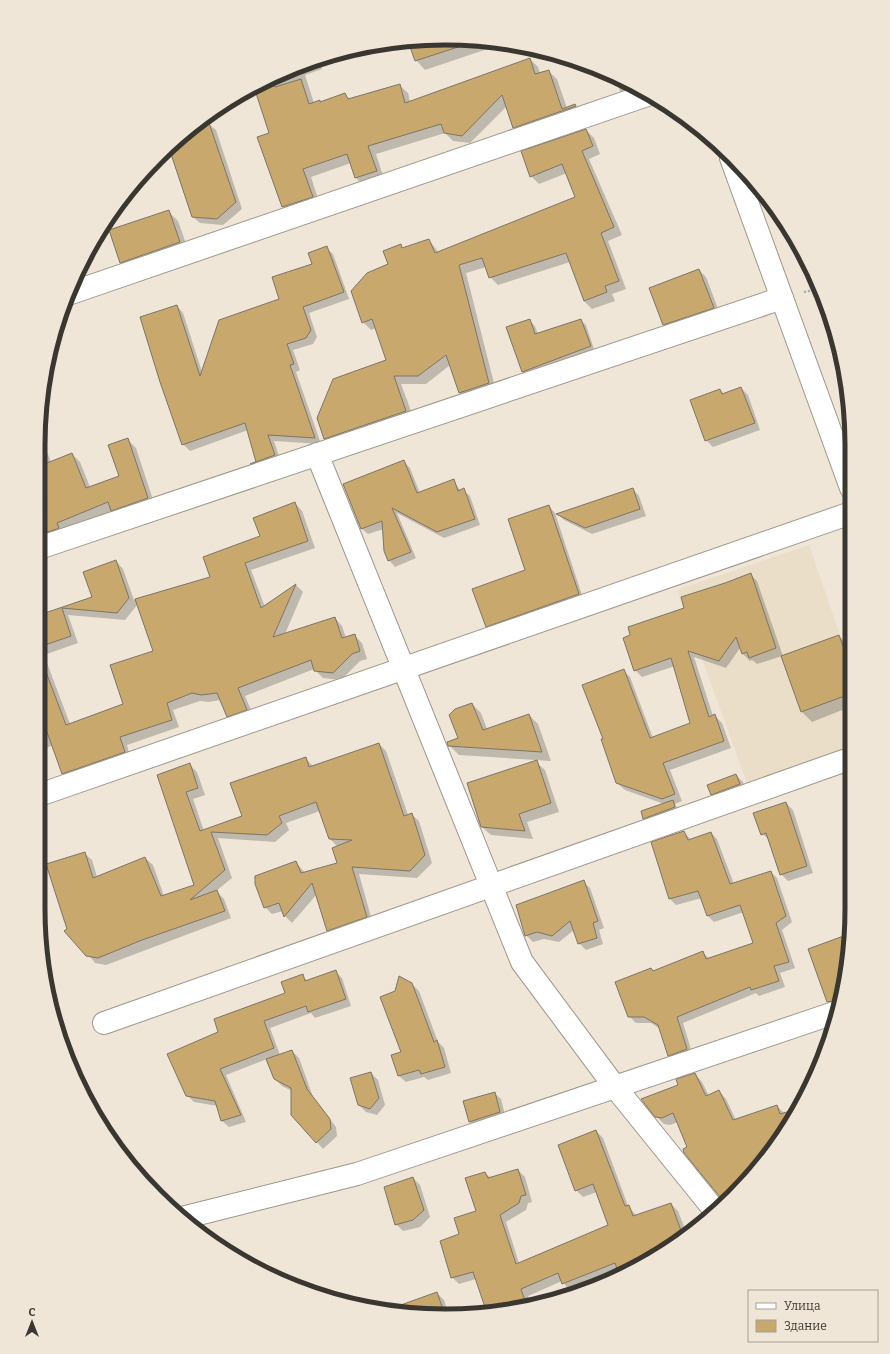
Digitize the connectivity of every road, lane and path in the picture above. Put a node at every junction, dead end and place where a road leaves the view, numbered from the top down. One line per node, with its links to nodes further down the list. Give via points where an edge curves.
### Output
1 (641, 97): 3 (street)
2 (735, 170): 4 (street)
3 (75, 292)
4 (782, 298): 5 (street); 6 (street)
5 (317, 454): 8 (street); 9 (street)
6 (845, 471)
7 (845, 515): 9 (street)
8 (45, 546)
9 (404, 668): 11 (street); 12 (street)
10 (845, 761): 12 (street)
11 (45, 793)
12 (491, 885): 14 (street); 15 (street, via 522,962)
13 (831, 1014): 15 (street)
14 (104, 1023)
15 (615, 1086): 16 (street); 17 (street, via 357,1174)
16 (712, 1207)
17 (189, 1216)

